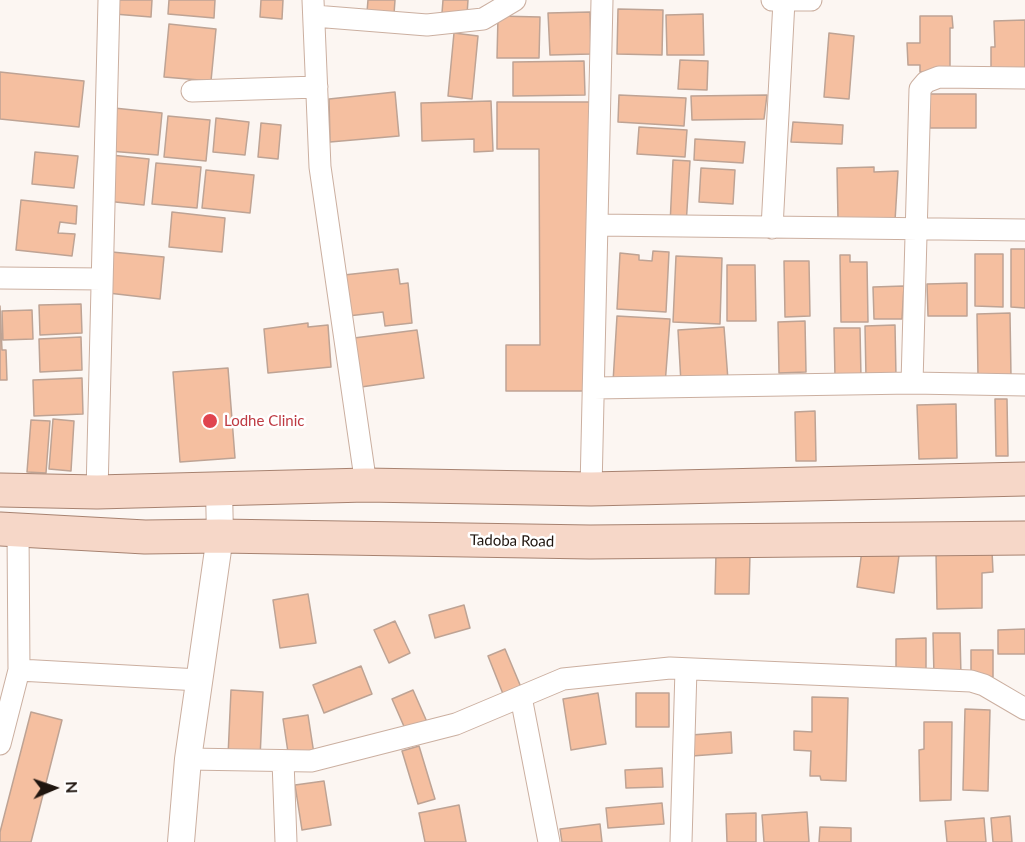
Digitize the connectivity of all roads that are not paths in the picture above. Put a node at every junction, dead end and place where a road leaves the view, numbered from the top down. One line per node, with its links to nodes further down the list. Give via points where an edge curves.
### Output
1 (109, 0): 15 (street)
2 (515, 0): 6 (street, via 483,20 439,24)
3 (602, 0): 10 (street)
4 (777, 0): 5 (street); 11 (street)
5 (811, 0)
6 (313, 8): 8 (street)
7 (1025, 78): 13 (street, via 939,77 920,89)
8 (317, 87): 9 (street); 20 (street, via 320,166)
9 (192, 91)
10 (597, 225): 11 (street); 18 (street)
11 (772, 228): 13 (street)
12 (1025, 230): 13 (street)
13 (915, 231): 16 (street)
14 (0, 279): 15 (street)
15 (102, 279): 24 (street)
16 (912, 383): 17 (street); 18 (street)
17 (1025, 385)
18 (594, 388): 22 (street)
19 (1025, 479): 22 (main road)
20 (366, 485): 21 (main road); 22 (main road)
21 (219, 489): 24 (main road); 26 (street)
22 (591, 489)
23 (0, 490): 24 (main road)
24 (97, 492)
25 (9, 530): 26 (main road, Tadoba Road, via 146,537); 29 (street)
26 (220, 536): 27 (main road, Tadoba Road, via 590,542); 30 (street)
27 (1025, 538)
28 (686, 669): 31 (street, via 562,679); 32 (street, via 971,681); 39 (street)
29 (19, 670): 30 (street); 33 (street)
30 (199, 680): 34 (street)
31 (521, 697): 35 (street, via 456,724 311,761); 38 (street)
32 (1025, 709)
33 (0, 744)
34 (188, 759): 35 (street); 36 (street)
35 (283, 761): 37 (street)
36 (181, 842)
37 (286, 842)
38 (549, 842)
39 (681, 842)

